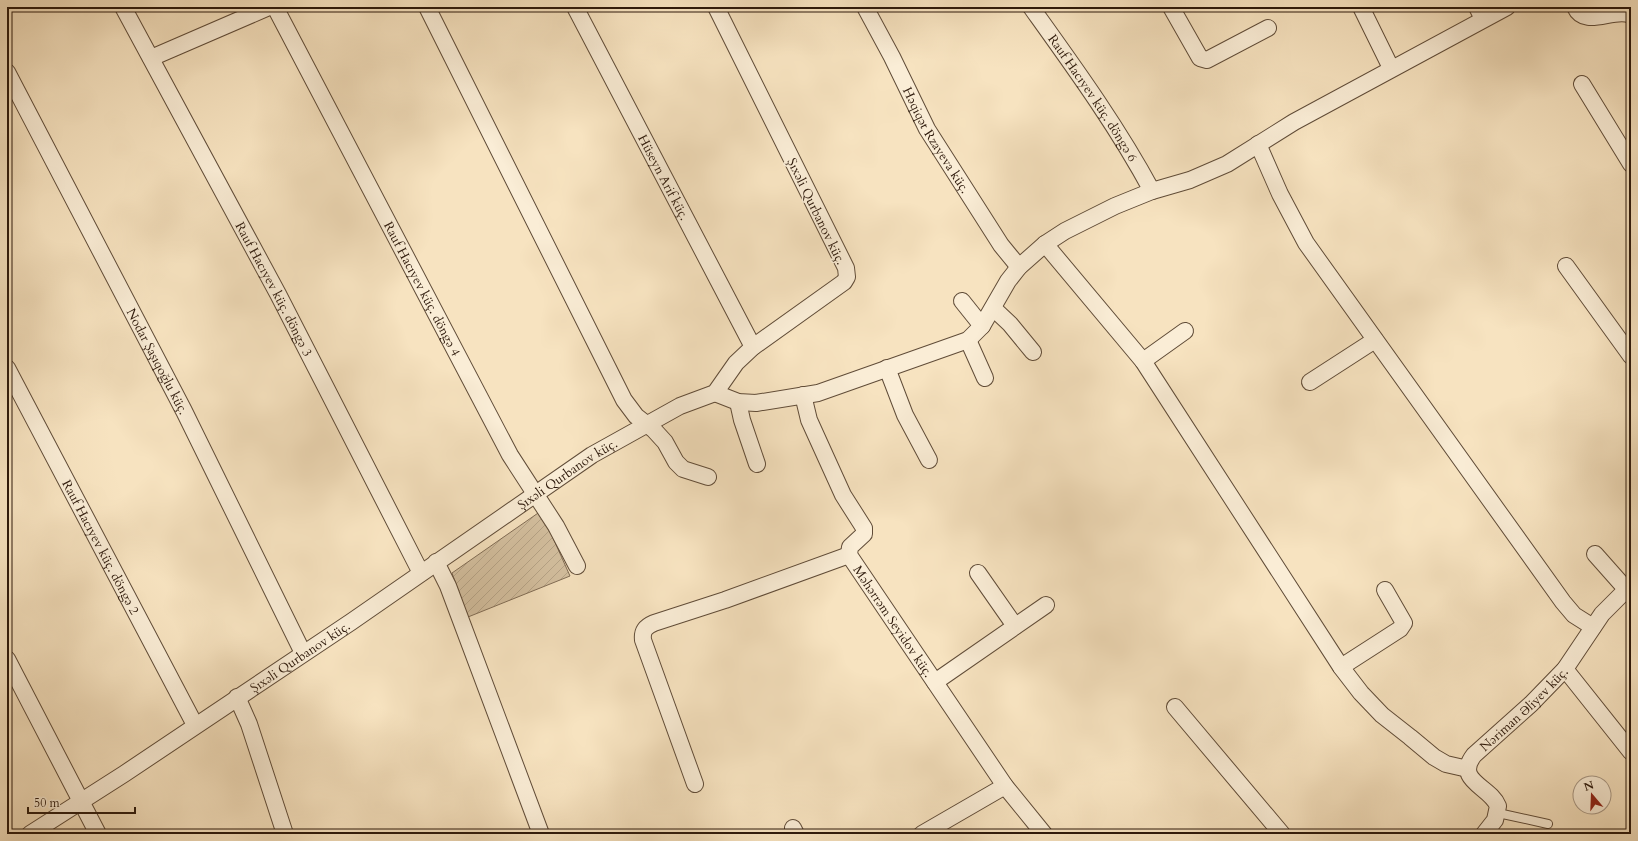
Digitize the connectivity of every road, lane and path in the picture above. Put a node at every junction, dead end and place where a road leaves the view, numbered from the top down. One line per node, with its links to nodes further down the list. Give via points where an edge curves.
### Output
1 (123, 7): 16 (street, Rauf Hacıyev küç. döngə 3)
2 (269, 7): 16 (street)
3 (275, 7): 47 (street, Rauf Hacıyev küç. döngə 4, via 510,454)
4 (427, 7): 43 (street, via 624,400)
5 (576, 7): 32 (street, Hüseyn Arif küç.)
6 (716, 7): 32 (street, Şıxəli Qurbanov küç., via 846,268 847,277 844,282)
7 (865, 7): 25 (street, Həqiqət Rzayeva küç., via 927,129 1001,245)
8 (1032, 7): 22 (street, Rauf Hacıyev küç. döngə 6, via 1106,112)
9 (1171, 7): 15 (street, via 1200,58 1207,60)
10 (1361, 7): 17 (street)
11 (1507, 7): 13 (street)
12 (1575, 7): 14 (street, via 1583,16 1621,12)
13 (1480, 13): 17 (street)
14 (1631, 15)
15 (1268, 28)
16 (151, 58): 52 (street, Rauf Hacıyev küç. döngə 3, via 278,294)
17 (1391, 68): 20 (street)
18 (7, 72): 59 (street, Nodar Şaşıqoğlu küç., via 184,412)
19 (1582, 84): 21 (street)
20 (1258, 144): 22 (street, via 1206,174); 31 (street, via 1280,194 1306,243)
21 (1631, 164)
22 (1152, 191): 23 (street, via 1108,209)
23 (1044, 244): 25 (street); 35 (street)
24 (1566, 266): 34 (street)
25 (1019, 267): 27 (street, via 1008,280)
26 (962, 300): 28 (street)
27 (993, 308): 28 (street); 33 (street)
28 (982, 326): 30 (street)
29 (1185, 331): 35 (street)
30 (968, 340): 37 (street); 38 (street)
31 (1375, 340): 39 (street); 58 (street, via 1563,602 1574,615)
32 (753, 347): 40 (street, Şıxəli Qurbanov küç., via 736,363)
33 (1033, 352)
34 (1631, 356)
35 (1143, 361): 61 (street)
36 (7, 368): 66 (street, Rauf Hacıyev küç. döngə 2)
37 (887, 368): 41 (street, via 833,389); 44 (street, via 905,415)
38 (985, 378)
39 (1310, 382)
40 (715, 393): 42 (street); 43 (street, Şıxəli Qurbanov küç., via 680,406)
41 (803, 395): 42 (street, via 756,403); 49 (street, Məhərrəm Seyidov küç., via 809,420 843,495 864,528 864,534 850,547)
42 (738, 402): 45 (street)
43 (645, 424): 46 (street, via 665,442 683,469); 47 (street, Şıxəli Qurbanov küç.)
44 (929, 460)
45 (757, 464)
46 (708, 477)
47 (536, 492): 50 (street, Şıxəli Qurbanov küç.); 51 (street, Rauf Hacıyev küç. döngə 4)
48 (1595, 554): 54 (street)
49 (849, 555): 63 (street, Məhərrəm Seyidov küç.); 69 (street, via 646,627 642,634 643,640)
50 (436, 562): 52 (street, Şıxəli Qurbanov küç.); 77 (street, via 448,586)
51 (577, 566)
52 (421, 573): 59 (street, Şıxəli Qurbanov küç.)
53 (978, 573): 57 (street)
54 (1628, 587): 58 (street, Nəriman Əliyev küç.)
55 (1385, 590): 61 (street, via 1404,623 1400,629)
56 (1046, 605): 57 (street)
57 (1015, 626): 63 (street)
58 (1593, 627): 62 (street, Nəriman Əliyev küç.)
59 (303, 653): 64 (street, Şıxəli Qurbanov küç.)
60 (7, 659): 71 (street)
61 (1341, 667): 68 (street, via 1382,714 1410,738 1446,764)
62 (1565, 669): 67 (street); 68 (street, Nəriman Əliyev küç., via 1531,704 1474,755)
63 (935, 682): 70 (street, Məhərrəm Seyidov küç.)
64 (237, 697): 66 (street, Şıxəli Qurbanov küç.); 76 (street, via 250,724)
65 (1175, 707): 80 (street)
66 (195, 725): 71 (street, Şıxəli Qurbanov küç.)
67 (1631, 752)
68 (1468, 769): 72 (street, via 1472,780 1496,801)
69 (694, 784)
70 (1005, 786): 78 (street); 79 (street, Məhərrəm Seyidov küç.)
71 (81, 801): 74 (street, Şıxəli Qurbanov küç.); 75 (street)
72 (1498, 813): 73 (lane); 81 (street)
73 (1548, 824)
74 (30, 834)
75 (98, 834)
76 (286, 834)
77 (540, 834)
78 (922, 834)
79 (1044, 834)
80 (1282, 834)
81 (1484, 834)

